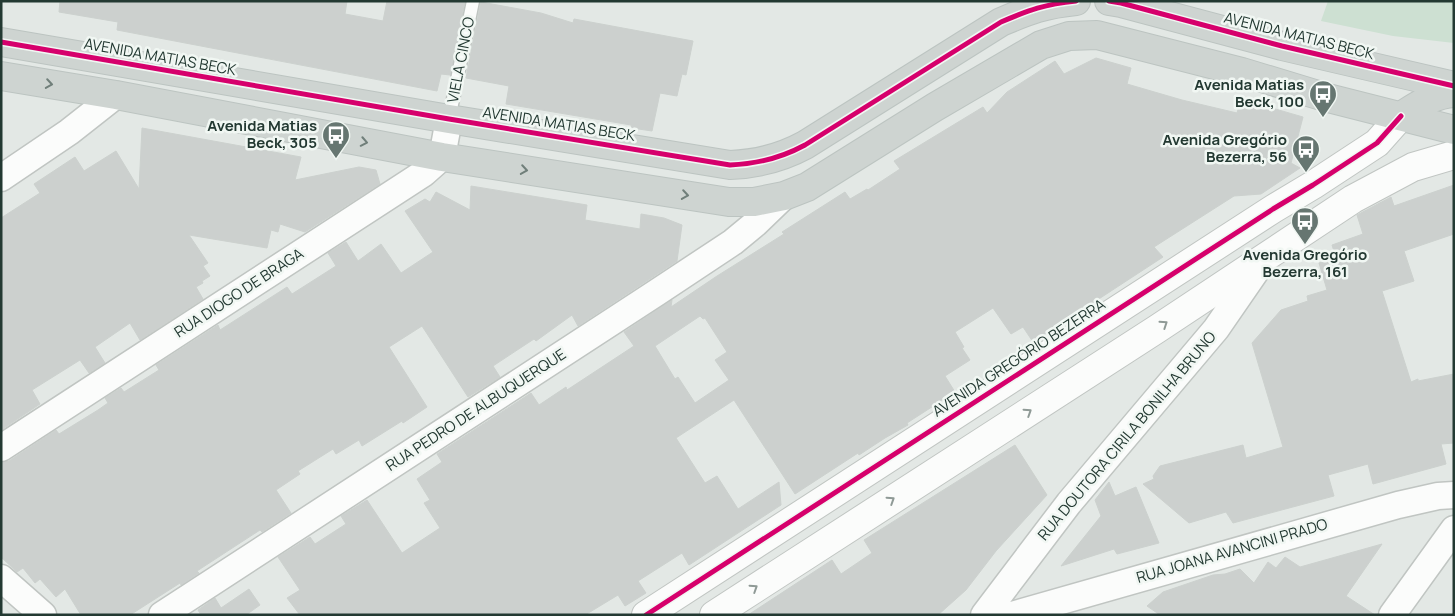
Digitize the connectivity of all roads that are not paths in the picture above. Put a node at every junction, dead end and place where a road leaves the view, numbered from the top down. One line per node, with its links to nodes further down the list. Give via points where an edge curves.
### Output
1 (473, 1): 10 (lane, VIELA CINCO)
2 (1076, 1): 10 (main road, AVENIDA MATIAS BECK, via 1029,9 1001,22 806,145 780,157 751,164 730,165)
3 (1109, 1): 6 (main road, AVENIDA MATIAS BECK)
4 (1, 42): 10 (main road, AVENIDA MATIAS BECK)
5 (1, 76): 8 (main road, one-way to 8)
6 (1454, 86)
7 (1454, 93): 9 (main road, via 1425,101)
8 (116, 94): 13 (main road, one-way to 13); 14 (street, via 70,132)
9 (1401, 116): 11 (main road); 15 (main road, via 1098,35 1068,36 1041,45 807,187); 24 (street, AVENIDA GREGÓRIO BEZERRA, via 1377,143 1353,159)
10 (449, 119): 13 (street)
11 (1454, 130)
12 (1454, 155): 16 (street, via 1413,167 1362,194)
13 (442, 157): 15 (main road, one-way to 15, via 729,202 754,202); 17 (street, RUA DIOGO DE BRAGA, via 424,173)
14 (1, 178)
15 (784, 196): 23 (street, RUA PEDRO DE ALBUQUERQUE, via 733,242)
16 (1267, 256): 25 (street, one-way to 16); 26 (street, RUA DOUTORA CIRILA BONILHA BRUNO, via 1216,329 1069,503)
17 (1, 448)
18 (1454, 494): 21 (street, RUA JOANA AVANCINI PRADO, via 1398,504)
19 (1454, 529): 29 (street)
20 (1, 578): 22 (street)
21 (1100, 588): 27 (street, RUA JOANA AVANCINI PRADO); 28 (street)
22 (43, 615)
23 (162, 615)
24 (646, 615)
25 (714, 615)
26 (984, 615)
27 (1012, 615)
28 (1088, 615)
29 (1392, 615)

